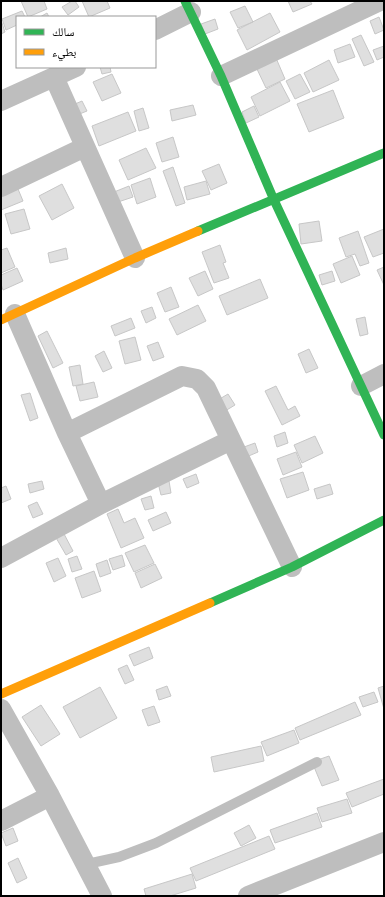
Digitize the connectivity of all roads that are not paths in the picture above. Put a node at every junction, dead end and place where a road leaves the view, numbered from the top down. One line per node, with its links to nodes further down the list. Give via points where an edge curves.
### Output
1 (380, 1): 3 (street)
2 (188, 7): 4 (street); 6 (street)
3 (342, 9): 6 (street)
4 (156, 29)
5 (74, 68): 7 (street)
6 (221, 76): 12 (street)
7 (54, 77): 8 (street); 9 (street)
8 (1, 101)
9 (85, 147): 11 (street); 13 (street)
10 (384, 153): 12 (street)
11 (1, 186)
12 (274, 200): 13 (street); 16 (street)
13 (135, 258): 14 (street)
14 (8, 317): 17 (street)
15 (384, 374): 16 (street)
16 (361, 386): 18 (street)
17 (67, 433): 19 (street, via 182,376 197,379 206,388); 20 (street)
18 (384, 435)
19 (231, 440): 20 (street); 23 (street)
20 (101, 504): 22 (street)
21 (384, 520): 23 (street)
22 (1, 558)
23 (292, 567): 24 (street)
24 (1, 694)
25 (1, 709): 27 (street)
26 (317, 762): 30 (lane, via 156,843 120,857)
27 (50, 796): 28 (street); 30 (street)
28 (1, 821)
29 (384, 842): 31 (street)
30 (87, 864): 32 (street)
31 (256, 895)
32 (102, 896)

